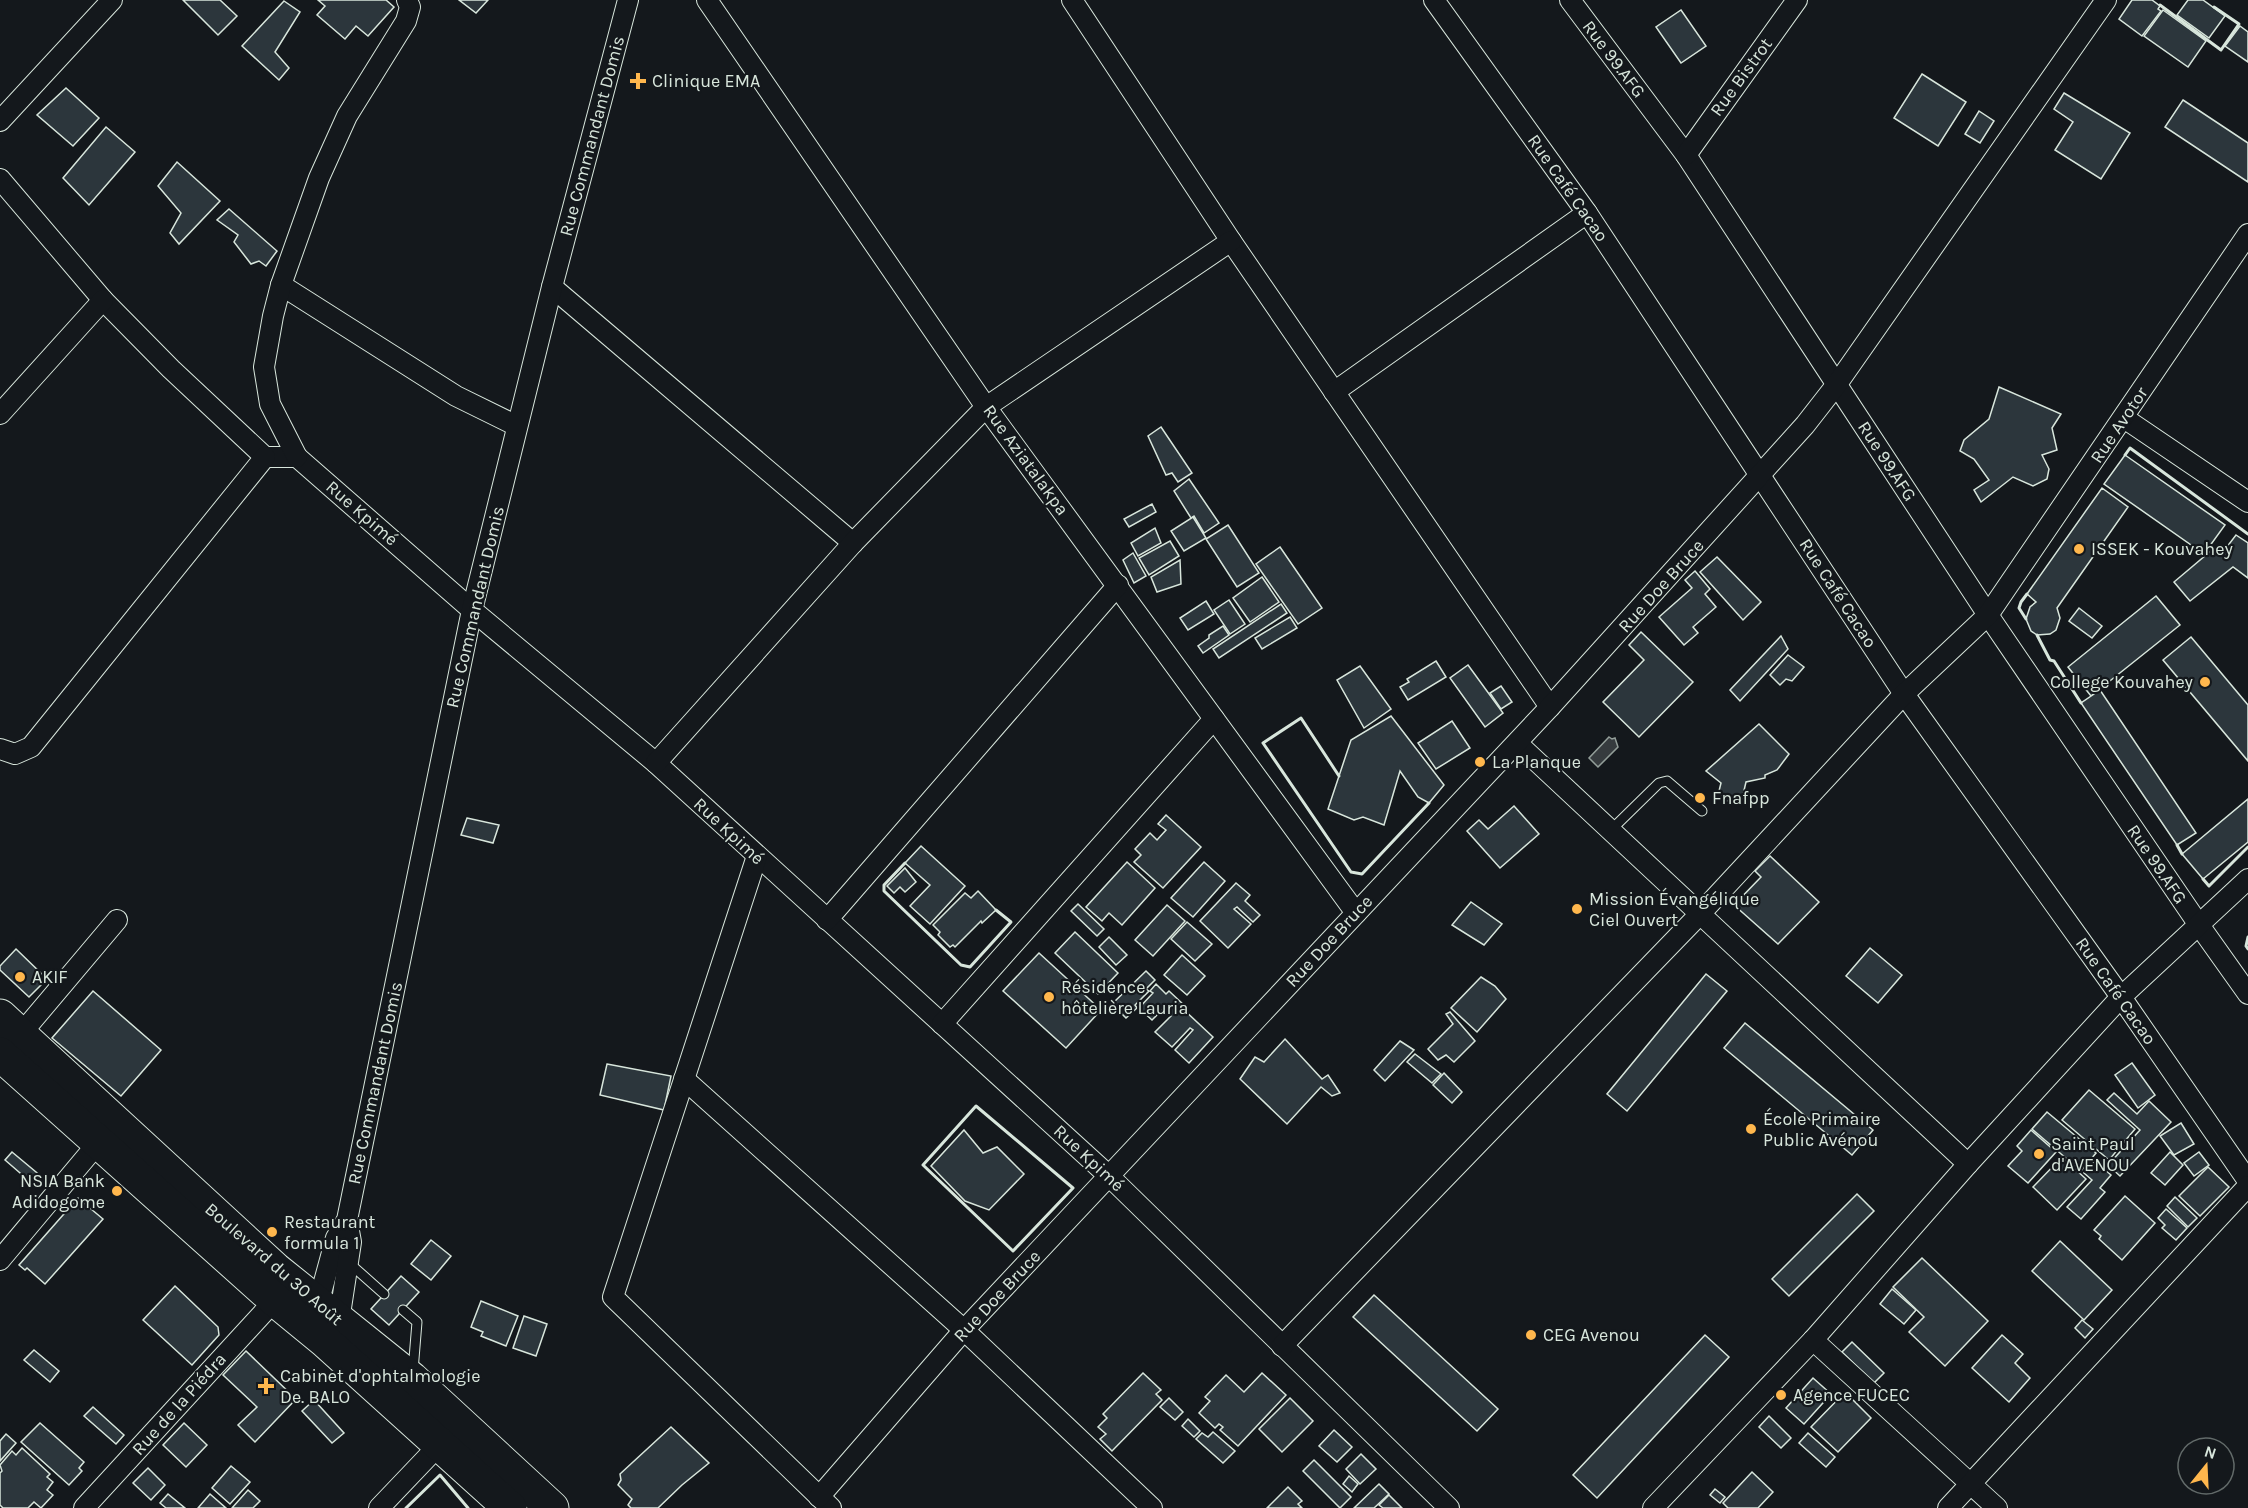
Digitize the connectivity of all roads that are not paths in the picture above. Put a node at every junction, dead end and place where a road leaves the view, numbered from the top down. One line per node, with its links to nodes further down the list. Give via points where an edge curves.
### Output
1 (112, 0): 10 (street)
2 (407, 0): 16 (street, via 410,7 406,21 346,116)
3 (628, 0): 17 (street, Rue Commandant Domis)
4 (707, 0): 21 (street, Rue Aziatalakpa)
5 (1072, 0): 15 (street)
6 (1434, 0): 13 (street, Rue Café Cacao)
7 (1570, 0): 11 (street, Rue 99.AFG)
8 (1797, 0): 11 (street, Rue Bistrot)
9 (2106, 0): 19 (street, Rue Doe Bruce)
10 (0, 121)
11 (1686, 154): 19 (street, Rue 99.AFG)
12 (0, 179): 18 (street)
13 (1587, 213): 20 (street); 27 (street, Rue Café Cacao)
14 (2248, 234): 23 (street, Rue Avotor)
15 (1231, 241): 20 (street); 21 (street)
16 (281, 285): 24 (street, via 456,396); 26 (street, via 264,368 270,404)
17 (552, 287): 24 (street, Rue Commandant Domis); 29 (street)
18 (103, 300): 22 (street); 25 (street)
19 (1837, 384): 27 (street, Rue Doe Bruce); 32 (street, Rue 99.AFG)
20 (1334, 392): 34 (street)
21 (986, 407): 29 (street); 30 (street, Rue Aziatalakpa)
22 (0, 414)
23 (2124, 418): 28 (street); 32 (street, Rue Avotor)
24 (517, 426): 31 (street, Rue Commandant Domis)
25 (265, 457): 26 (street); 37 (street, via 31,747 15,754)
26 (297, 457): 31 (street, Rue Kpimé)
27 (1761, 477): 33 (street, Rue Café Cacao); 34 (street, Rue Doe Bruce)
28 (2248, 502)
29 (853, 543): 38 (street)
30 (1118, 585): 35 (street, Rue Aziatalakpa); 46 (street)
31 (472, 610): 38 (street, Rue Kpimé); 57 (street, Rue Commandant Domis)
32 (1988, 615): 33 (street, Rue Avotor); 47 (street, Rue 99.AFG)
33 (1904, 694): 44 (street, Rue Avotor); 49 (street, Rue Café Cacao)
34 (1550, 707): 36 (street, Rue Doe Bruce)
35 (1214, 719): 43 (street, Rue Aziatalakpa); 50 (street)
36 (1517, 743): 40 (street); 43 (street, Rue Doe Bruce)
37 (0, 749)
38 (656, 763): 41 (street, Rue Kpimé)
39 (1702, 811): 40 (lane, via 1667,781 1659,783)
40 (1610, 831): 44 (street)
41 (756, 856): 46 (street, Rue Kpimé); 52 (street)
42 (2248, 879): 47 (street)
43 (1356, 913): 55 (street, Rue Doe Bruce)
44 (1699, 915): 54 (street); 66 (street, Rue Avotor)
45 (117, 920): 51 (street)
46 (827, 920): 50 (street, Rue Kpimé)
47 (2199, 925): 48 (street, Rue 99.AFG); 49 (street)
48 (2248, 994)
49 (2121, 997): 54 (street); 56 (street, Rue Café Cacao)
50 (942, 1024): 55 (street, Rue Kpimé)
51 (7, 1035): 53 (highway, Boulevard du 30 Août); 63 (highway, Boulevard du 30 Août, via 275,1269)
52 (684, 1079): 64 (street); 70 (street, via 613,1297)
53 (98, 1143): 58 (street); 61 (highway, Boulevard du 30 Août)
54 (1968, 1164): 65 (street)
55 (1109, 1176): 64 (street, Rue Doe Bruce); 66 (street, Rue Kpimé)
56 (2248, 1184): 69 (street)
57 (347, 1220): 59 (street, Rue Commandant Domis, via 351,1242); 63 (street, Rue Commandant Domis, via 336,1238)
58 (0, 1260)
59 (348, 1262): 60 (lane); 63 (street, Rue Commandant Domis)
60 (384, 1294)
61 (274, 1300): 63 (highway, Boulevard du 30 Août); 71 (street, Rue de la Piédra)
62 (403, 1310): 67 (lane, via 417,1322)
63 (321, 1322): 67 (highway, Boulevard du 30 Août); 68 (highway, Boulevard du 30 Août)
64 (964, 1330): 70 (street, Rue Doe Bruce); 75 (street)
65 (1813, 1340): 69 (street); 77 (street)
66 (1281, 1346): 76 (street, Rue Kpimé)
67 (412, 1379): 74 (highway, Boulevard du 30 Août)
68 (440, 1444): 72 (street); 73 (highway, Boulevard du 30 Août)
69 (1972, 1483): 78 (street); 79 (street)
70 (825, 1502)
71 (84, 1508)
72 (379, 1508)
73 (510, 1508)
74 (552, 1508)
75 (1152, 1508)
76 (1449, 1508)
77 (1653, 1508)
78 (1948, 1508)
79 (1997, 1508)

